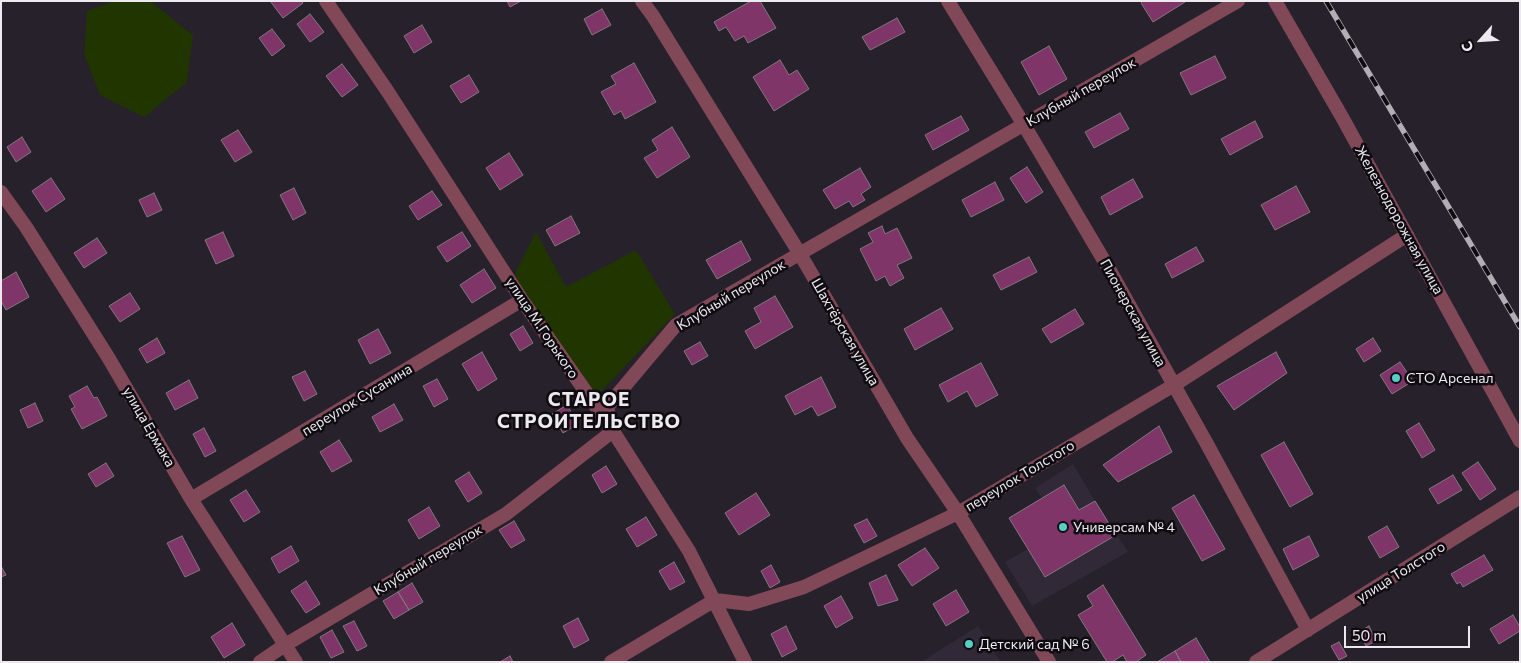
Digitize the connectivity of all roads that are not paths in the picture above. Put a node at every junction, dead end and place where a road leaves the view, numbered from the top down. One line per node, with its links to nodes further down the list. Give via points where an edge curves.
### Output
1 (326, 1): 10 (street, улица М.Горького)
2 (642, 1): 9 (street, Шахтёрская улица)
3 (948, 1): 6 (street, Пионерская улица)
4 (1238, 1): 6 (street, Клубный переулок)
5 (1275, 1): 8 (street, Железнодорожная улица)
6 (1024, 125): 9 (street, Клубный переулок); 11 (street, Пионерская улица)
7 (1, 192): 15 (street, улица Ермака, via 102,348)
8 (1407, 234): 11 (street, переулок Толстого); 13 (street, Железнодорожная улица)
9 (800, 254): 12 (street, Клубный переулок, via 676,326 607,407); 16 (street, Шахтёрская улица, via 907,438)
10 (522, 300): 12 (street, улица М.Горького); 15 (street, переулок Сусанина)
11 (1174, 385): 16 (street, переулок Толстого); 18 (street, Пионерская улица)
12 (613, 431): 17 (street, улица М.Горького, via 689,551); 19 (street, Клубный переулок, via 506,514)
13 (1520, 441)
14 (1520, 497): 18 (street, улица Толстого)
15 (191, 499): 19 (street, улица Ермака)
16 (958, 513): 17 (street, переулок Толстого, via 804,587 749,604); 24 (street, Шахтёрская улица)
17 (715, 600): 22 (street); 23 (street, улица М.Горького)
18 (1308, 630): 25 (street, улица Толстого)
19 (285, 645): 20 (street, Клубный переулок); 21 (street, улица Ермака)
20 (260, 662)
21 (296, 662)
22 (611, 662)
23 (745, 662)
24 (1049, 662)
25 (1256, 662)

